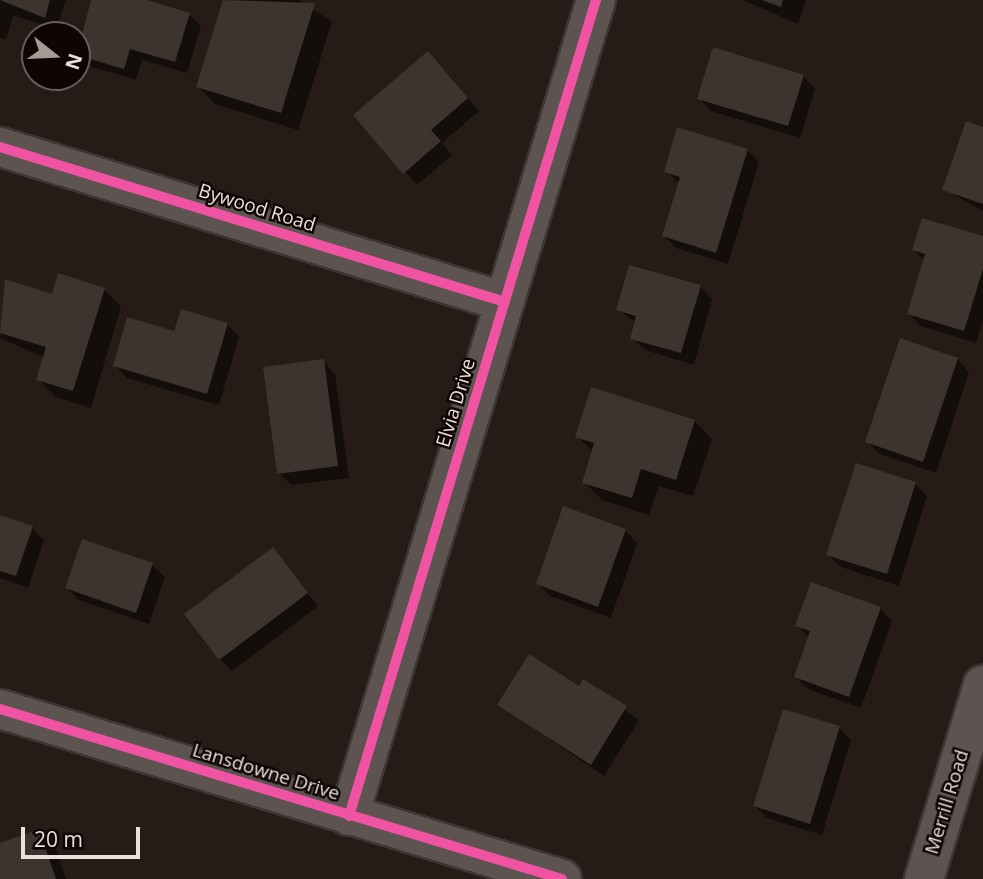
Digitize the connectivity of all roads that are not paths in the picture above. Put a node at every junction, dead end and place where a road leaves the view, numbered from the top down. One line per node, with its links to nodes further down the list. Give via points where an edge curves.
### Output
1 (596, 0): 3 (street, Elvia Drive)
2 (0, 147): 3 (street, Bywood Road)
3 (505, 303): 6 (street, Elvia Drive)
4 (983, 685): 8 (street, Merrill Road)
5 (0, 709): 6 (street, Lansdowne Drive)
6 (349, 816): 7 (street, Lansdowne Drive)
7 (562, 879)
8 (924, 879)

